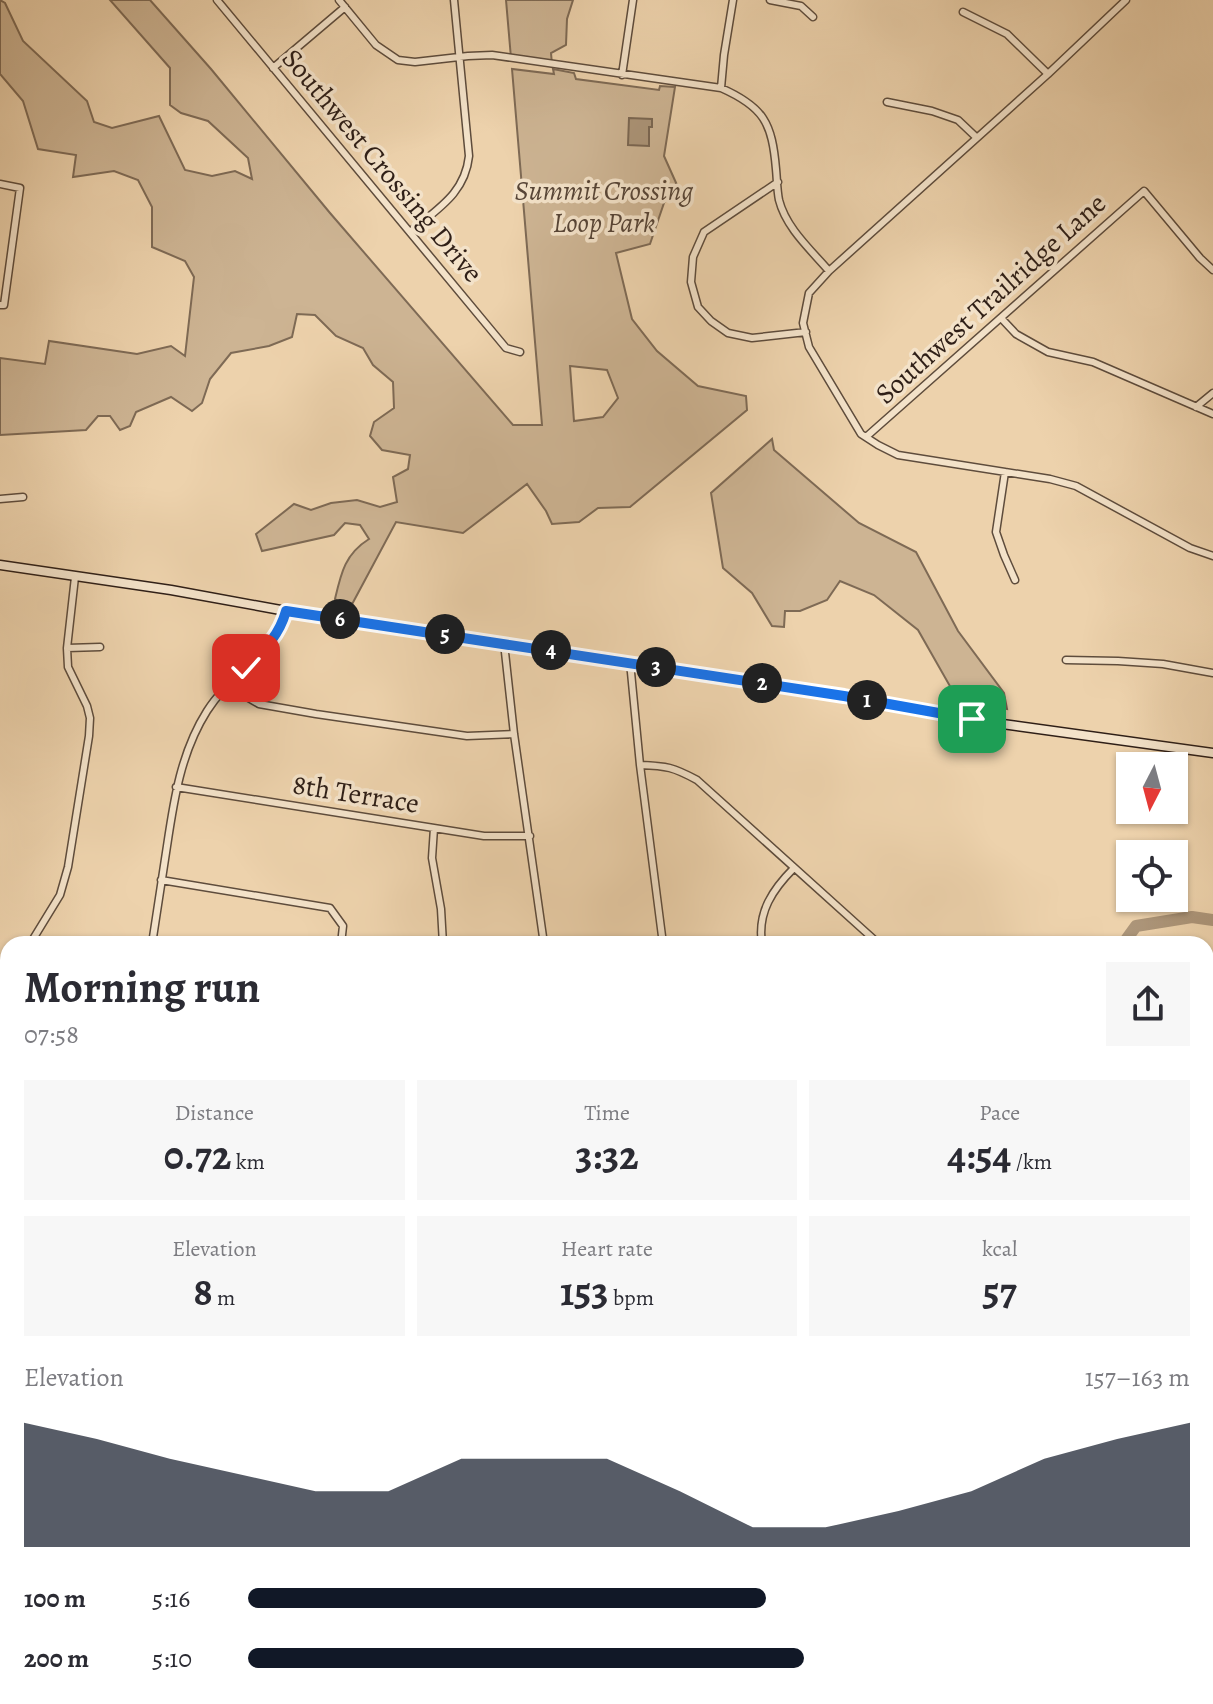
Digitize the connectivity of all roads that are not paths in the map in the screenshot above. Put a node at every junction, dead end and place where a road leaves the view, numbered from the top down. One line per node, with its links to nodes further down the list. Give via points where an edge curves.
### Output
1 (217, 0): 12 (street, Southwest Crossing Drive)
2 (339, 0): 8 (street)
3 (454, 0): 11 (street)
4 (633, 0): 14 (street)
5 (733, 0): 15 (street)
6 (770, 0): 10 (street, via 801,6)
7 (1121, 2): 13 (street)
8 (345, 7): 11 (street, via 376,45 398,60); 12 (street)
9 (963, 12): 13 (street, via 1007,34)
10 (813, 17)
11 (460, 57): 14 (street, via 494,56); 20 (street, via 467,172 457,192)
12 (273, 68): 20 (street, Southwest Crossing Drive)
13 (1048, 74): 17 (street)
14 (622, 75): 15 (street)
15 (721, 88): 18 (street, via 753,105 768,125)
16 (887, 102): 17 (street, via 958,120)
17 (977, 138): 22 (street)
18 (778, 182): 22 (street, via 788,221); 25 (street, via 704,232 693,257 691,282 698,307 728,333 752,338)
19 (0, 184): 23 (street, via 20,188)
20 (410, 232): 26 (street, Southwest Crossing Drive, via 506,348)
21 (1213, 270): 24 (street, Southwest Trailridge Lane, via 1144,191)
22 (829, 271): 25 (street, via 809,293)
23 (0, 305)
24 (1001, 318): 28 (street, via 1016,334 1048,352 1093,362); 30 (street, Southwest Trailridge Lane)
25 (806, 332): 30 (street, via 809,347)
26 (520, 352)
27 (1213, 393): 28 (street)
28 (1196, 407): 29 (street)
29 (1213, 414)
30 (866, 437): 31 (street, via 898,455)
31 (1005, 472): 34 (street, via 1076,486); 37 (street, via 996,532)
32 (23, 497): 33 (street)
33 (0, 499)
34 (1213, 556)
35 (0, 565): 36 (street)
36 (75, 577): 38 (street); 41 (street)
37 (1015, 580)
38 (286, 611): 39 (street); 45 (street, via 273,641)
39 (504, 643): 43 (street); 46 (street)
40 (100, 647): 41 (street)
41 (67, 648): 54 (street, via 68,667 87,706 89,736 64,881)
42 (1066, 660): 44 (street, via 1163,664)
43 (630, 662): 47 (street, via 988,722); 48 (street)
44 (1213, 673)
45 (228, 686): 46 (street, via 259,704 316,714 467,736); 49 (street, via 193,737)
46 (514, 734): 51 (street)
47 (1213, 753)
48 (640, 765): 52 (street, via 677,769 697,780); 59 (street)
49 (176, 787): 50 (street, 8th Terrace); 53 (street)
50 (434, 828): 51 (street, 8th Terrace); 57 (street, via 432,858)
51 (530, 836): 58 (street)
52 (794, 868): 60 (street, via 766,903); 61 (street)
53 (161, 880): 55 (street); 56 (street, via 330,908 343,926)
54 (37, 936)
55 (153, 936)
56 (342, 936)
57 (443, 936)
58 (543, 936)
59 (662, 936)
60 (762, 936)
61 (870, 936)

